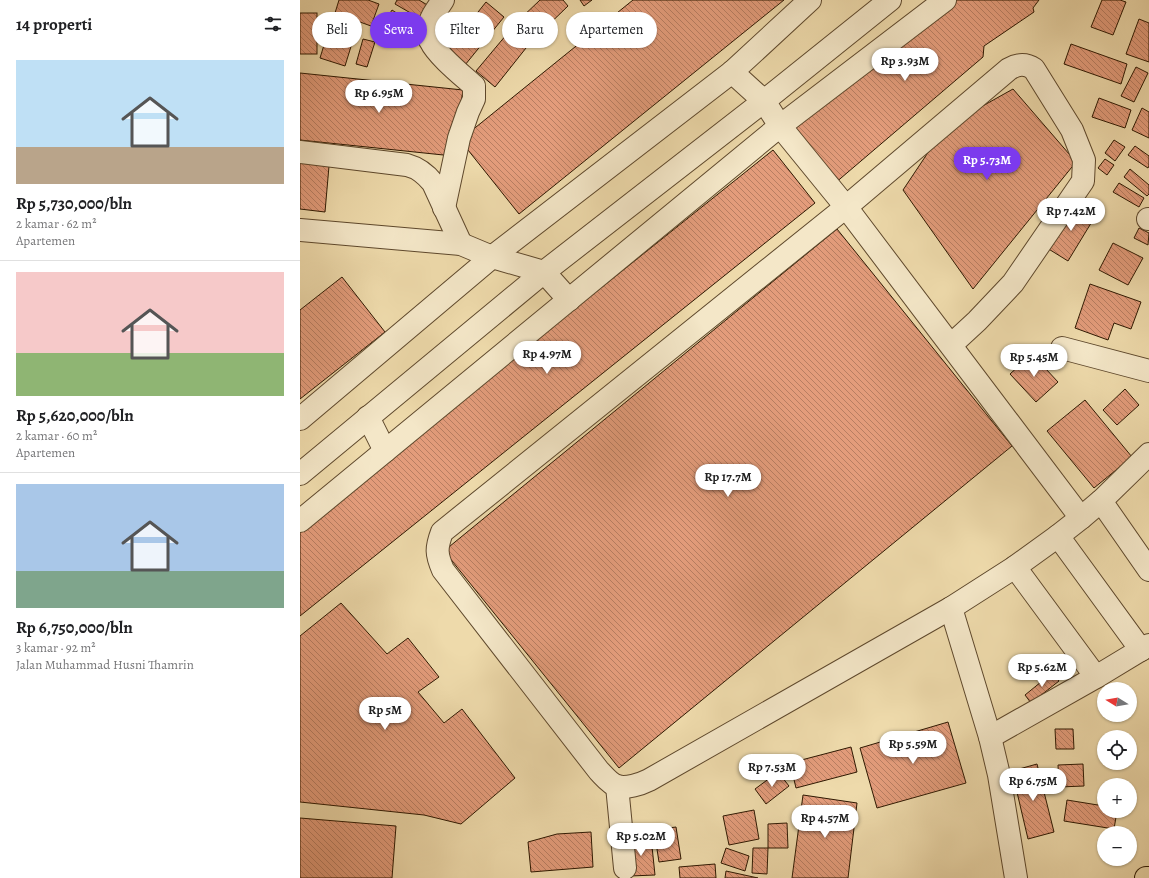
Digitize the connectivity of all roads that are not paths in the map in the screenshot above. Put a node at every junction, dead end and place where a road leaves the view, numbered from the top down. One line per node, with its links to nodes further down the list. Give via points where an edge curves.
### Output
1 (443, 0): 11 (street, via 429,26 430,42 474,86 474,99 459,138)
2 (810, 0): 5 (street)
3 (890, 0): 6 (street)
4 (945, 0): 7 (street)
5 (732, 72): 6 (street); 15 (street)
6 (764, 101): 7 (street); 9 (street)
7 (780, 126): 10 (street); 12 (street)
8 (300, 152): 11 (street, via 418,168 433,183)
9 (658, 184): 12 (street); 16 (street)
10 (846, 207): 18 (street); 18 (street, via 1009,69 1022,64 1034,69 1072,130 1084,160 1083,181 1012,284); 36 (street, via 442,532 437,545 438,558 443,570 599,772)
11 (444, 208): 14 (street)
12 (673, 214): 17 (street)
13 (300, 230): 14 (street)
14 (461, 244): 15 (street)
15 (492, 256): 16 (street); 22 (street)
16 (544, 272): 17 (street); 21 (street)
17 (569, 300): 23 (street)
18 (951, 345): 27 (street)
19 (1062, 348): 20 (street)
20 (1149, 371)
21 (368, 417): 23 (street); 25 (street)
22 (300, 419)
23 (385, 451): 28 (street)
24 (1148, 458): 26 (street)
25 (300, 474)
26 (1101, 501): 27 (street); 31 (street)
27 (1081, 518): 29 (street)
28 (300, 521)
29 (1058, 536): 30 (street); 33 (street)
30 (1015, 567): 32 (street); 34 (street)
31 (1149, 570)
32 (951, 608): 35 (street); 36 (street, via 649,780 639,784)
33 (1145, 647): 34 (street)
34 (1096, 677): 35 (street)
35 (990, 737): 38 (street)
36 (618, 786): 37 (street)
37 (626, 868)
38 (1016, 878)
39 (1146, 878): 40 (main road)
40 (1149, 878)

